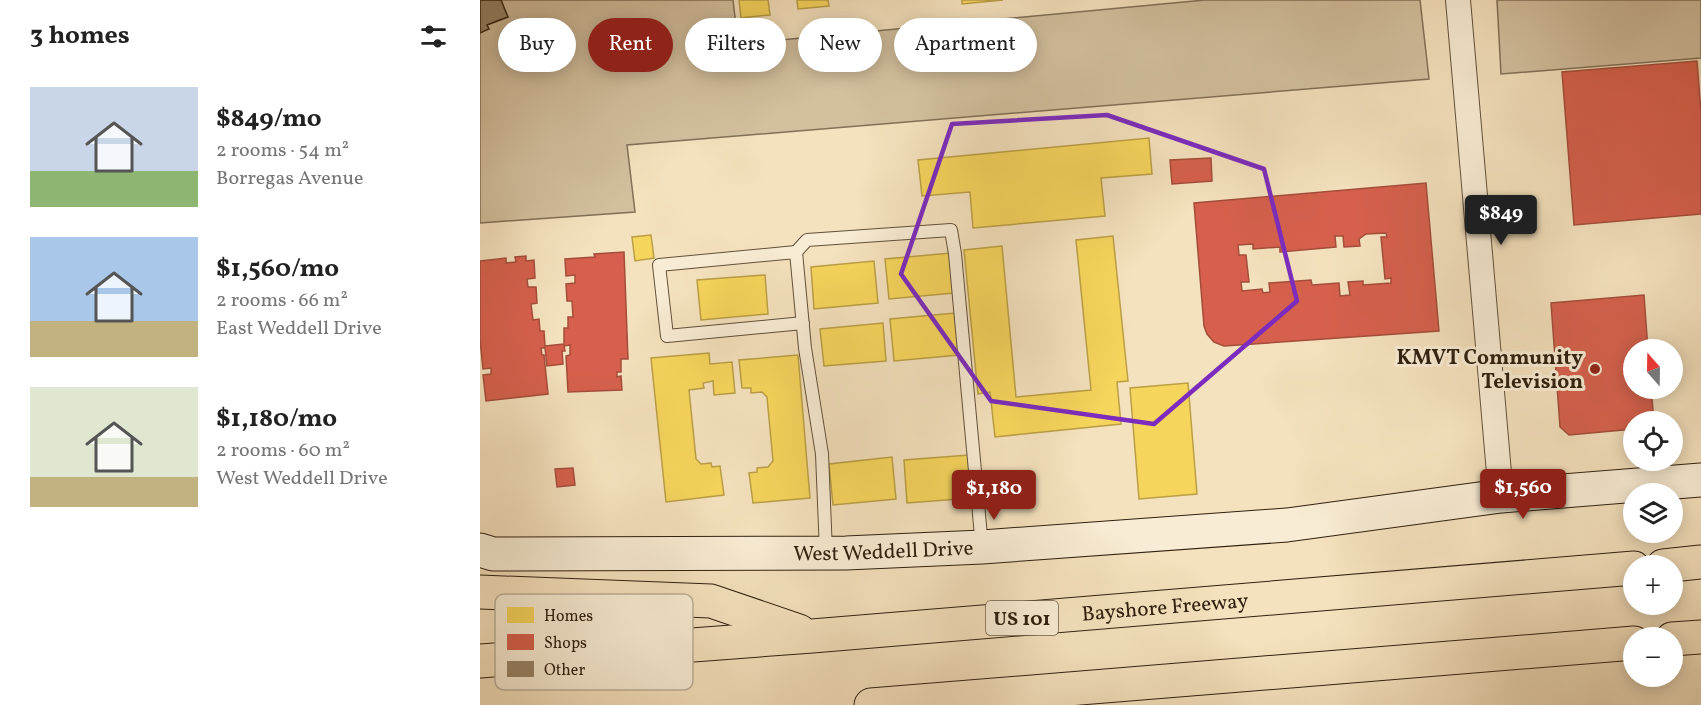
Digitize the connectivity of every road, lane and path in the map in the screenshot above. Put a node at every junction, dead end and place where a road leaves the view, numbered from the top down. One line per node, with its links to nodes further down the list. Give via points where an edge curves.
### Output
1 (1458, 0): 5 (street)
2 (796, 252): 3 (lane); 3 (lane, via 659,265 667,336); 6 (lane, via 807,240 951,230)
3 (803, 323): 8 (lane, via 822,454)
4 (1701, 480): 5 (street, West Weddell Drive)
5 (1501, 496): 6 (street, West Weddell Drive, via 1287,525)
6 (982, 547): 8 (street, West Weddell Drive)
7 (480, 550): 8 (street, West Weddell Drive, via 493,554)
8 (826, 553)
9 (1701, 562): 10 (highway)
10 (1683, 564)
11 (1623, 569): 15 (highway, Bayshore Freeway / US 101)
12 (480, 592): 13 (highway)
13 (531, 594)
14 (693, 600): 15 (highway, via 711,601)
15 (812, 636): 19 (highway, Bayshore Freeway / US 101)
16 (1701, 637): 17 (highway)
17 (1683, 638)
18 (1623, 644): 22 (highway)
19 (693, 645)
20 (495, 660): 21 (highway, Bayshore Freeway / US 101)
21 (480, 661)
22 (871, 705)

